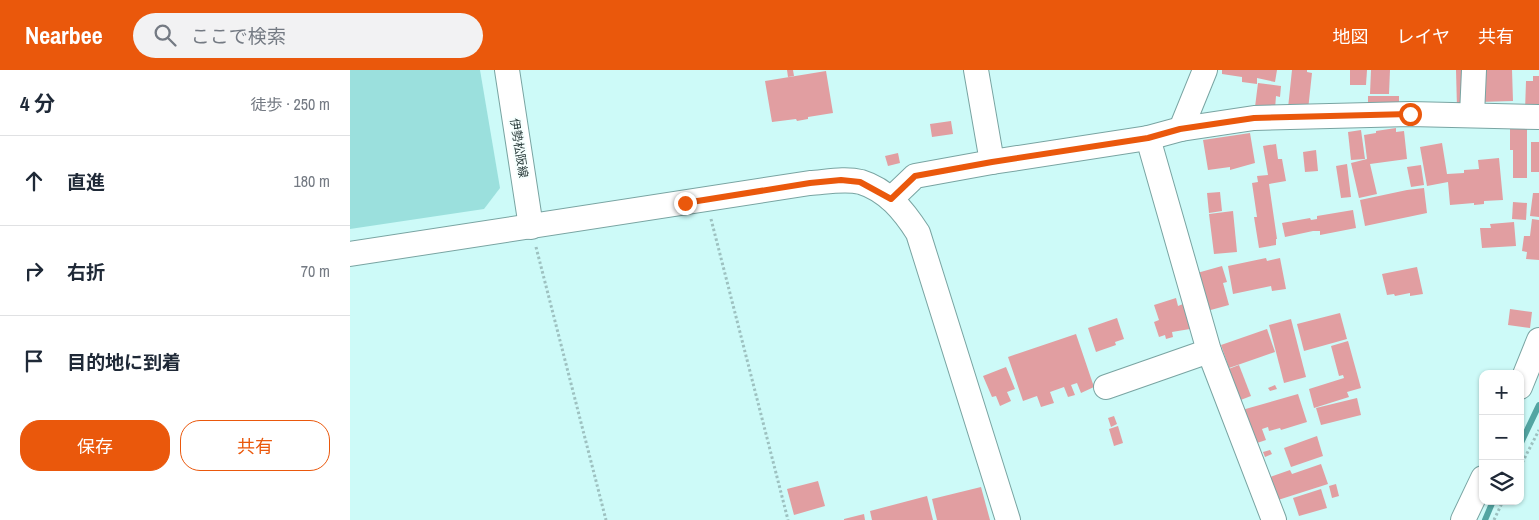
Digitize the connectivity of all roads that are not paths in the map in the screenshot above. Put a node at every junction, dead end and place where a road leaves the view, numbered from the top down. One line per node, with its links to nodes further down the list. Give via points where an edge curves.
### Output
1 (507, 70): 11 (street, 伊勢松阪線)
2 (976, 70): 9 (street)
3 (1205, 70): 7 (street)
4 (1474, 70): 5 (street)
5 (1472, 115): 6 (street); 7 (street, via 1254,118)
6 (1539, 117)
7 (1180, 129): 8 (street)
8 (1148, 138): 9 (street); 14 (street)
9 (992, 162): 10 (street, via 915,176)
10 (891, 199): 11 (street, via 860,182 841,180); 18 (street, via 907,215 918,233)
11 (531, 227): 12 (street)
12 (350, 254)
13 (1539, 340): 15 (street)
14 (1210, 351): 16 (street); 19 (street)
15 (1524, 377)
16 (1106, 387)
17 (1479, 486): 20 (street)
18 (1008, 520)
19 (1274, 520)
20 (1463, 520)

